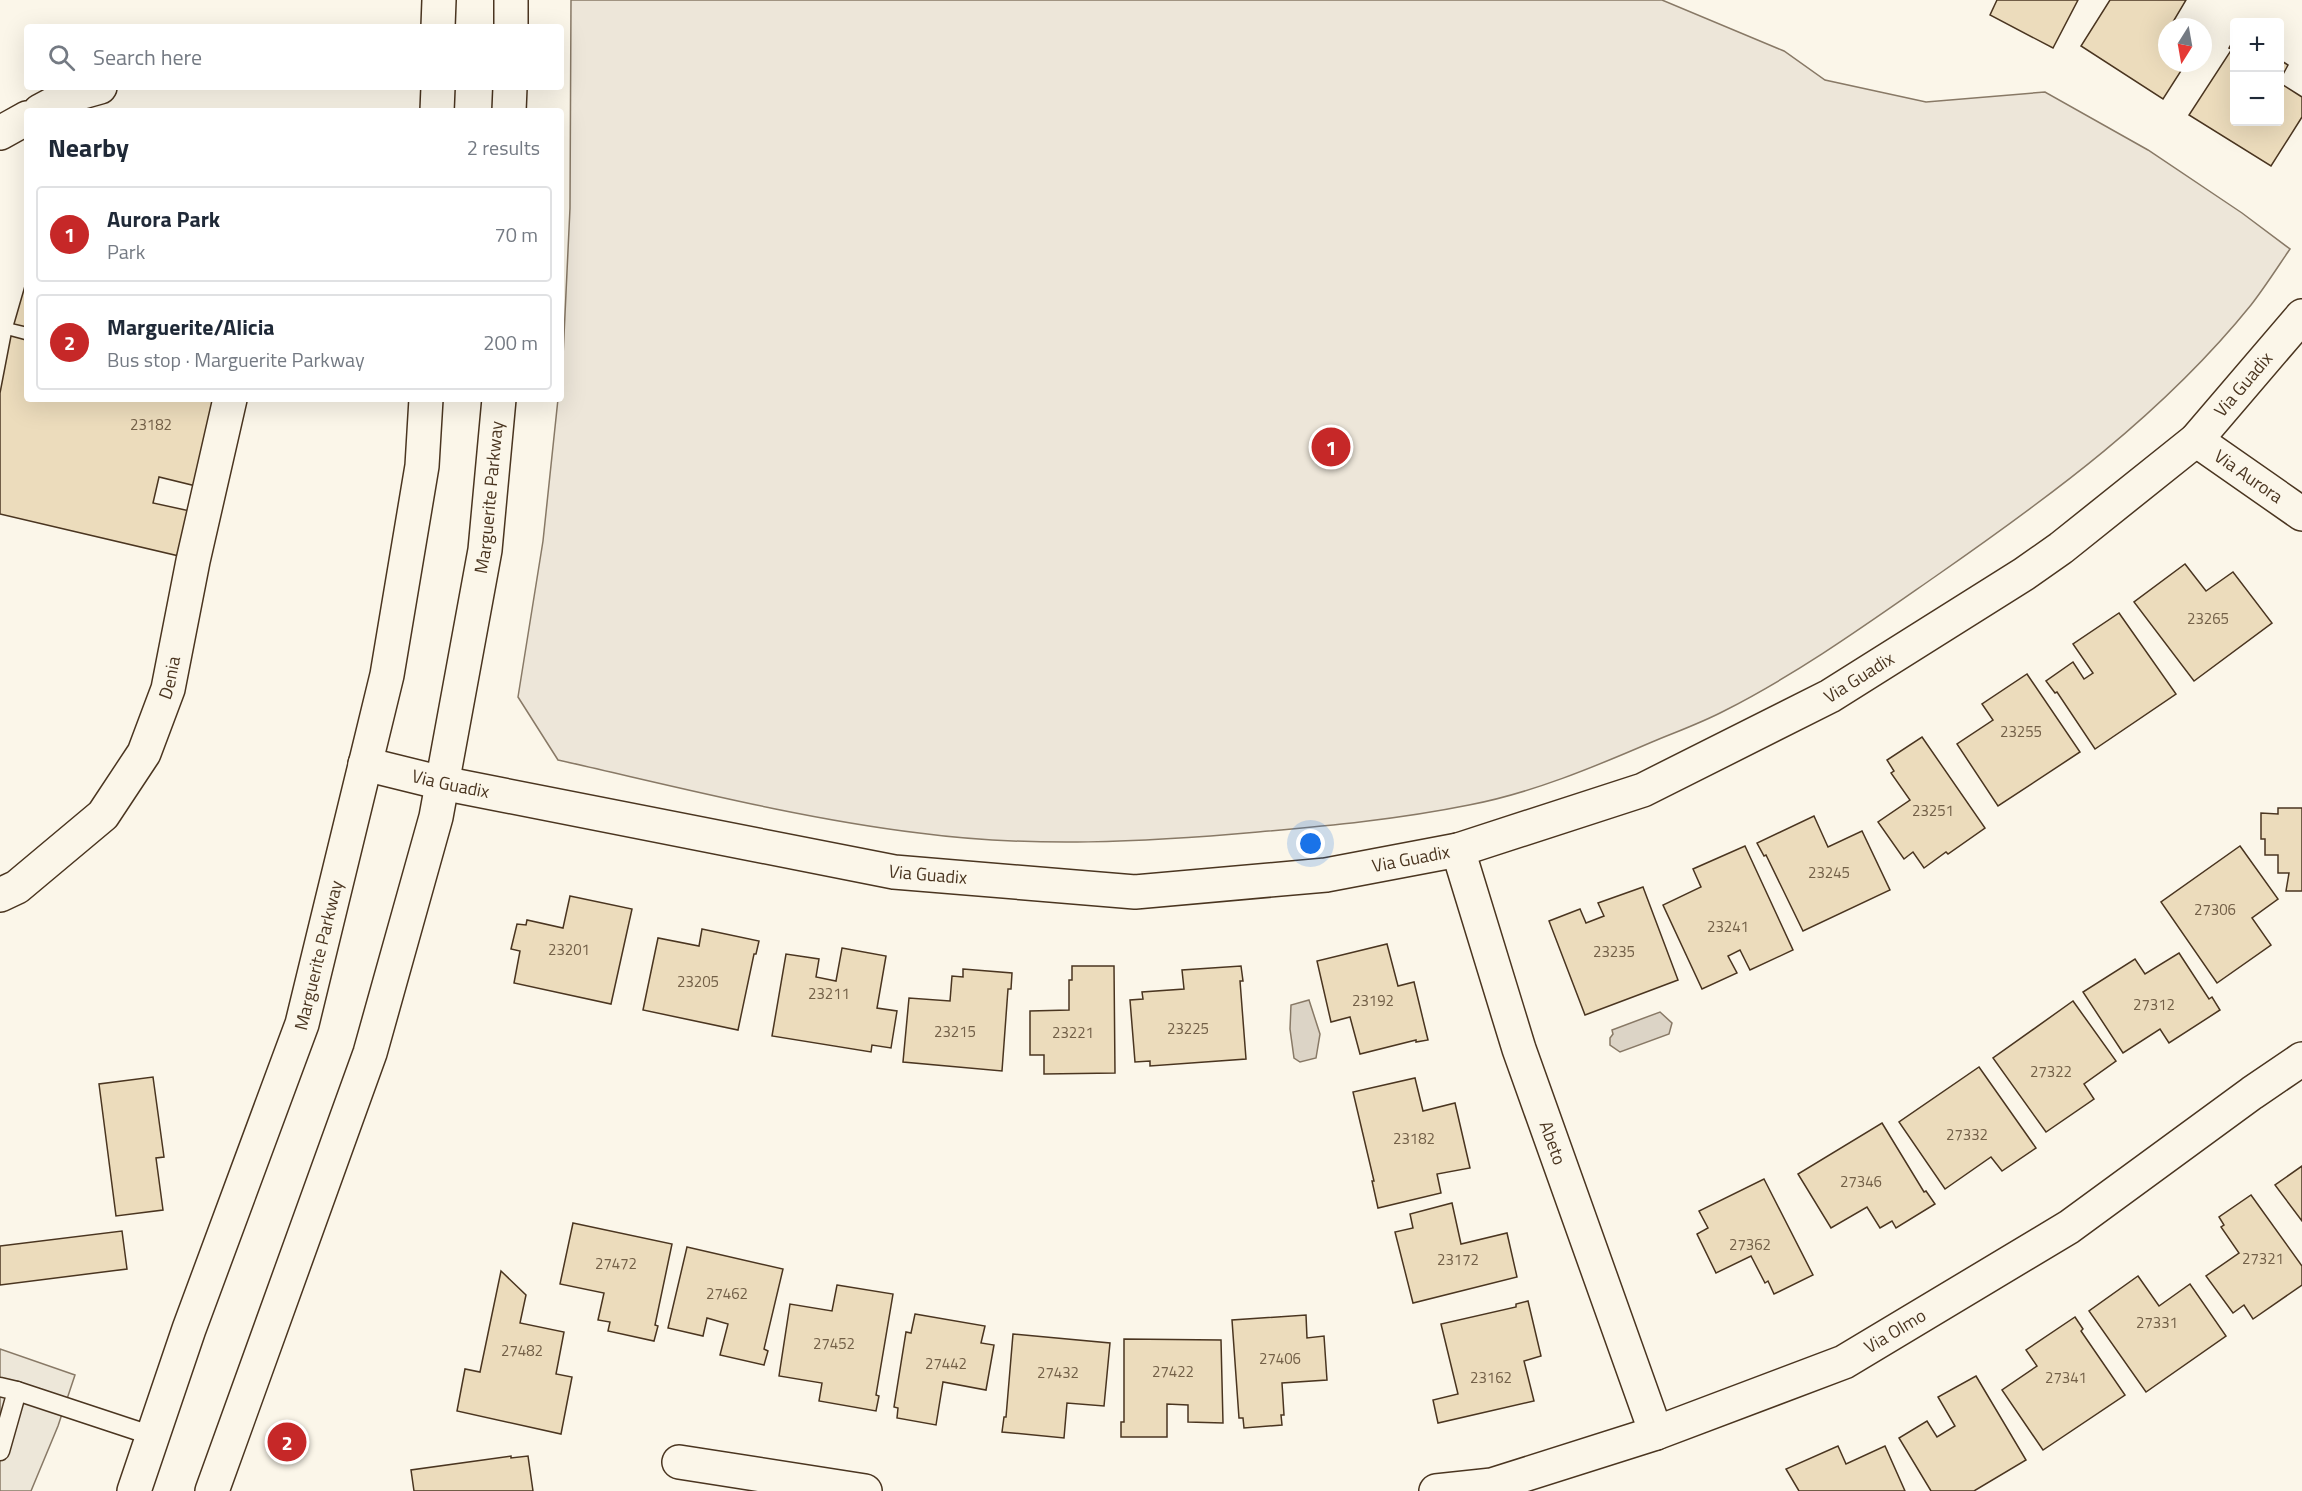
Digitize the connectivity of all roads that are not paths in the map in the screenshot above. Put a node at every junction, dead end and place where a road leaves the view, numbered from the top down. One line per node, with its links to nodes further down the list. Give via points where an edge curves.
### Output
1 (439, 0): 3 (street)
2 (511, 0): 4 (street)
3 (438, 24)
4 (511, 24)
5 (95, 90): 8 (street)
6 (438, 90): 10 (street)
7 (510, 90): 11 (street)
8 (72, 103): 9 (street)
9 (52, 108)
10 (437, 108)
11 (509, 108)
12 (24, 120): 13 (street)
13 (0, 133)
14 (2302, 316): 18 (street, Via Guadix)
15 (229, 402): 23 (street, Denia, via 168,689 144,753 104,815 17,887)
16 (426, 402): 20 (street, Marguerite Parkway, via 422,466 401,594 387,675)
17 (499, 402): 21 (street, Marguerite Parkway, via 485,550)
18 (2196, 440): 19 (street, Via Aurora); 22 (street, Via Guadix, via 2024,574 1830,696 1643,790)
19 (2302, 514)
20 (365, 764): 21 (street, Via Guadix); 27 (street, Marguerite Parkway, via 302,1024)
21 (442, 783): 22 (street, Via Guadix, via 894,872 1135,892 1326,875); 31 (street, Marguerite Parkway, via 370,1053)
22 (1458, 850): 26 (street, Abeto, via 1519,1049)
23 (0, 895)
24 (2302, 1059): 26 (street, Via Olmo, via 2069,1227 1844,1362)
25 (9, 1389): 27 (lane); 28 (lane)
26 (1656, 1433): 33 (street, Via Olmo, via 1492,1485)
27 (153, 1436): 30 (street, Marguerite Parkway)
28 (0, 1451)
29 (679, 1462): 32 (street)
30 (134, 1491)
31 (212, 1491)
32 (866, 1491)
33 (1436, 1491)

